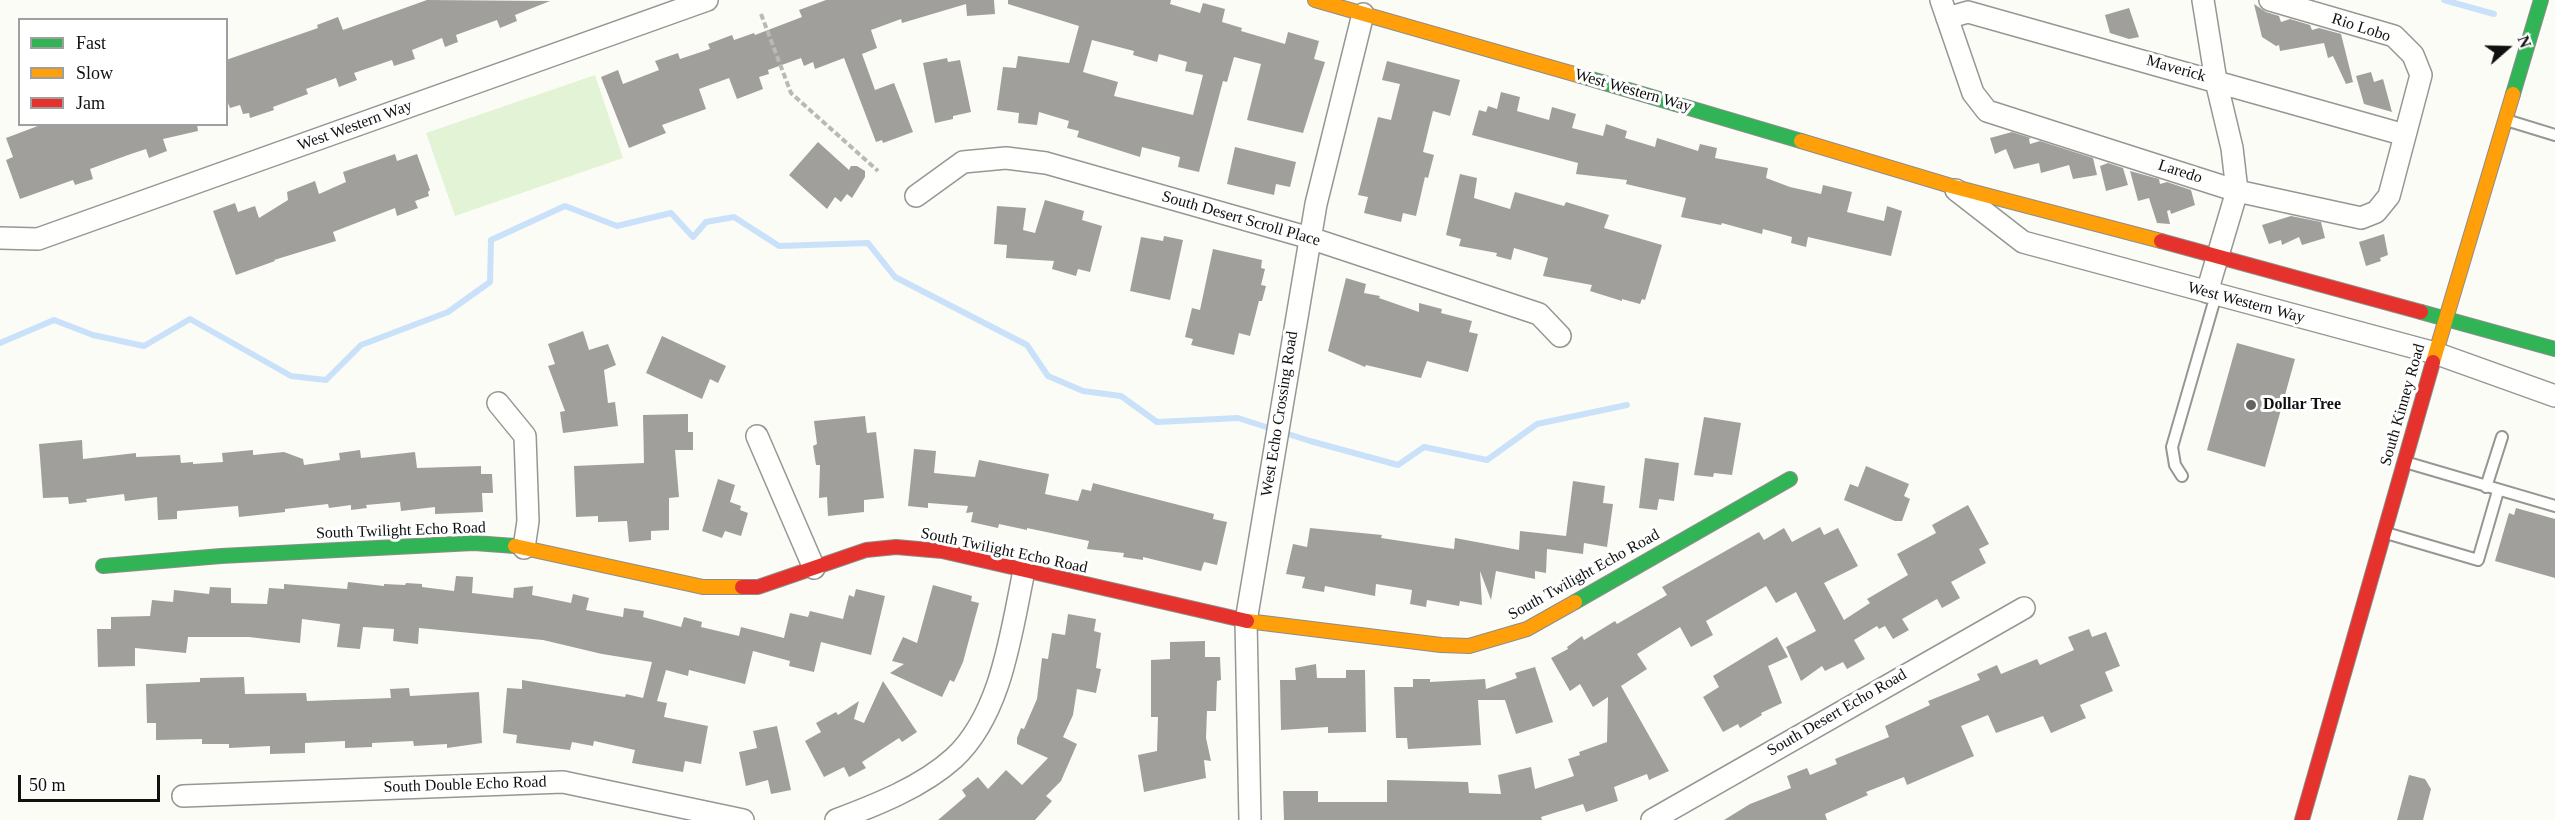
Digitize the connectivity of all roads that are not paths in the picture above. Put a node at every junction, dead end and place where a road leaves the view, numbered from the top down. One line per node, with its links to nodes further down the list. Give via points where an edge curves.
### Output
1 (707, 0): 15 (street, West Western Way, via 38,239)
2 (1315, 0): 7 (street, West Western Way)
3 (2203, 0): 8 (street)
4 (2270, 0): 10 (street, Rio Lobo, via 2394,36 2413,55 2421,75)
5 (2541, 0): 9 (street, South Kinney Road)
6 (1944, 9): 8 (street, Maverick, via 1968,12); 13 (street, Laredo, via 1973,93 1987,111)
7 (1363, 14): 12 (street, West Western Way); 16 (street, West Echo Crossing Road)
8 (2216, 81): 10 (street, Maverick); 13 (street, via 2232,148)
9 (2505, 120): 11 (lane); 19 (street, South Kinney Road)
10 (2405, 135): 13 (street, Laredo, via 2389,196 2376,212 2361,218)
11 (2555, 135)
12 (1951, 186): 17 (street, West Western Way); 18 (street, West Western Way, via 2024,242)
13 (2237, 191): 17 (street)
14 (916, 196): 16 (street, South Desert Scroll Place, via 963,162 1006,158 1046,163)
15 (0, 238)
16 (1310, 238): 20 (street, South Desert Scroll Place, via 1539,314); 39 (street, West Echo Crossing Road)
17 (2218, 256): 18 (street); 19 (street, West Western Way)
18 (2212, 294): 22 (street, West Western Way); 28 (lane, via 2172,447 2175,465)
19 (2445, 318): 21 (street, West Western Way); 22 (street, South Kinney Road)
20 (1560, 336)
21 (2555, 349)
22 (2435, 353): 23 (street, West Western Way); 27 (street, South Kinney Road)
23 (2555, 396)
24 (498, 403): 34 (street, via 525,436 528,521)
25 (757, 436): 36 (street)
26 (2502, 437): 30 (lane)
27 (2404, 462): 30 (lane); 33 (street, South Kinney Road)
28 (2182, 476)
29 (1790, 479): 39 (street, South Twilight Echo Road, via 1527,629 1489,641 1469,646 1441,645)
30 (2486, 487): 31 (lane)
31 (2498, 491): 32 (lane); 33 (lane, via 2478,560)
32 (2555, 506)
33 (2385, 532): 45 (street, South Kinney Road)
34 (524, 548): 35 (street, South Twilight Echo Road, via 474,543); 36 (street, South Twilight Echo Road, via 703,587 758,587)
35 (103, 566)
36 (814, 568): 37 (street, South Twilight Echo Road, via 866,550 896,548 942,551)
37 (1024, 571): 39 (street, South Twilight Echo Road); 42 (street, via 994,695 974,733 955,757 932,775)
38 (2024, 608): 44 (street, South Desert Echo Road)
39 (1246, 621): 43 (street, West Echo Crossing Road)
40 (183, 796): 41 (street, South Double Echo Road, via 562,782)
41 (743, 820)
42 (836, 820)
43 (1250, 820)
44 (1652, 820)
45 (2302, 820)

